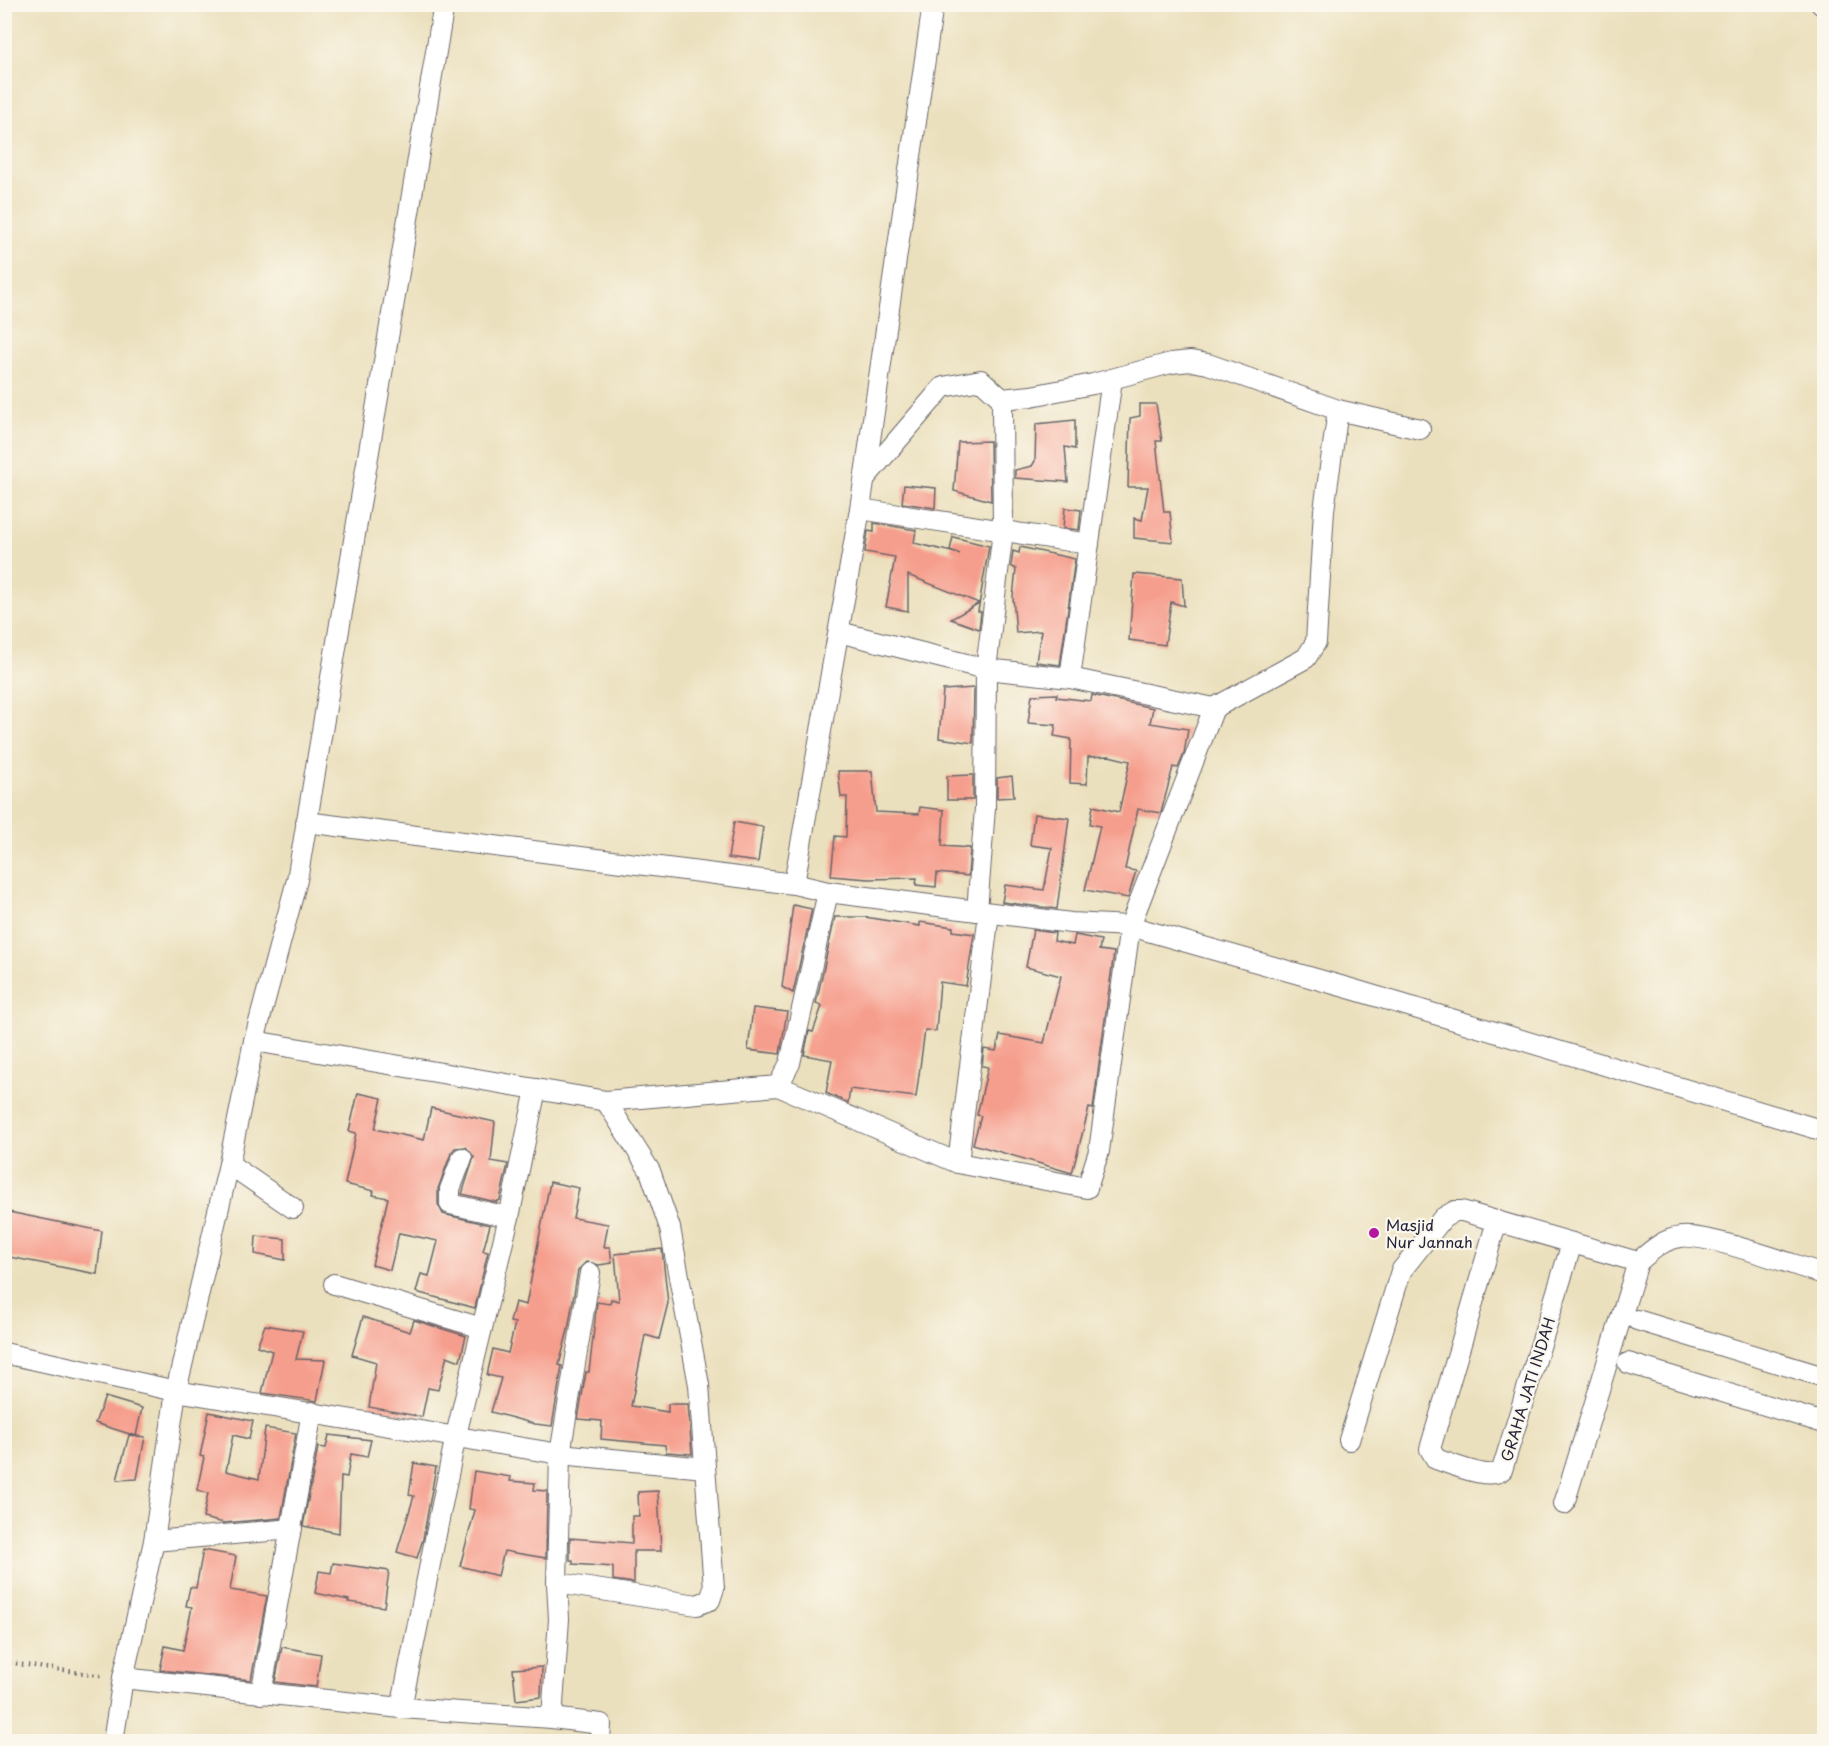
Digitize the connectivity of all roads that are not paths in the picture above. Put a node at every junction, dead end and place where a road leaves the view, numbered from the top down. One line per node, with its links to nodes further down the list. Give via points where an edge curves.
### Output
1 (444, 4): 15 (street)
2 (933, 4): 7 (street)
3 (1112, 379): 4 (street); 5 (street, via 1172,363 1208,364); 10 (street)
4 (1002, 399): 7 (street, via 981,380 943,387); 9 (street)
5 (1338, 410): 6 (street); 14 (street, via 1324,510 1316,642 1306,658)
6 (1420, 429)
7 (865, 478): 8 (street)
8 (860, 509): 9 (street); 11 (street)
9 (1003, 531): 10 (street); 12 (street)
10 (1089, 544): 13 (street)
11 (839, 633): 12 (street); 16 (street)
12 (986, 669): 13 (street); 18 (street)
13 (1070, 678): 14 (street)
14 (1214, 708): 19 (street)
15 (306, 822): 16 (street); 20 (street, via 297,880)
16 (794, 884): 17 (street)
17 (828, 892): 18 (street); 21 (street, via 790,1063)
18 (983, 912): 19 (street); 26 (street)
19 (1130, 926): 24 (street); 26 (street, via 1099,1151 1087,1188)
20 (254, 1041): 22 (street); 27 (street)
21 (778, 1086): 23 (street); 26 (street)
22 (536, 1089): 23 (street); 29 (street)
23 (606, 1101): 47 (street, via 650,1171 670,1228 699,1385)
24 (1824, 1131)
25 (462, 1158): 29 (street, via 450,1189 450,1204)
26 (958, 1163)
27 (229, 1164): 28 (street); 41 (street)
28 (293, 1208)
29 (509, 1217): 37 (street)
30 (1497, 1221): 31 (street); 31 (street, GRAHA JATI INDAH, via 1430,1449 1436,1459 1488,1474 1502,1470); 45 (street, via 1462,1211 1448,1214 1401,1271)
31 (1572, 1243): 32 (street)
32 (1638, 1262): 34 (street, via 1659,1244 1682,1236 1703,1238); 48 (street)
33 (590, 1273): 46 (street)
34 (1824, 1274)
35 (334, 1284): 37 (street)
36 (1637, 1320): 40 (street)
37 (482, 1328): 44 (street)
38 (4, 1353): 41 (street)
39 (1628, 1363): 43 (street)
40 (1824, 1377)
41 (176, 1390): 42 (street); 50 (street)
42 (312, 1412): 44 (street); 49 (street)
43 (1824, 1423)
44 (456, 1435): 46 (street); 54 (street)
45 (1349, 1440)
46 (560, 1454): 47 (street); 51 (street)
47 (705, 1468): 51 (street, via 714,1588 710,1600 697,1605)
48 (1564, 1503)
49 (292, 1529): 50 (street); 53 (street)
50 (154, 1541): 52 (street)
51 (557, 1583): 55 (street, via 559,1619)
52 (123, 1678): 53 (street); 57 (street)
53 (261, 1694): 54 (street)
54 (401, 1708): 55 (street)
55 (552, 1718): 56 (street, via 601,1724)
56 (600, 1737)
57 (113, 1742)

